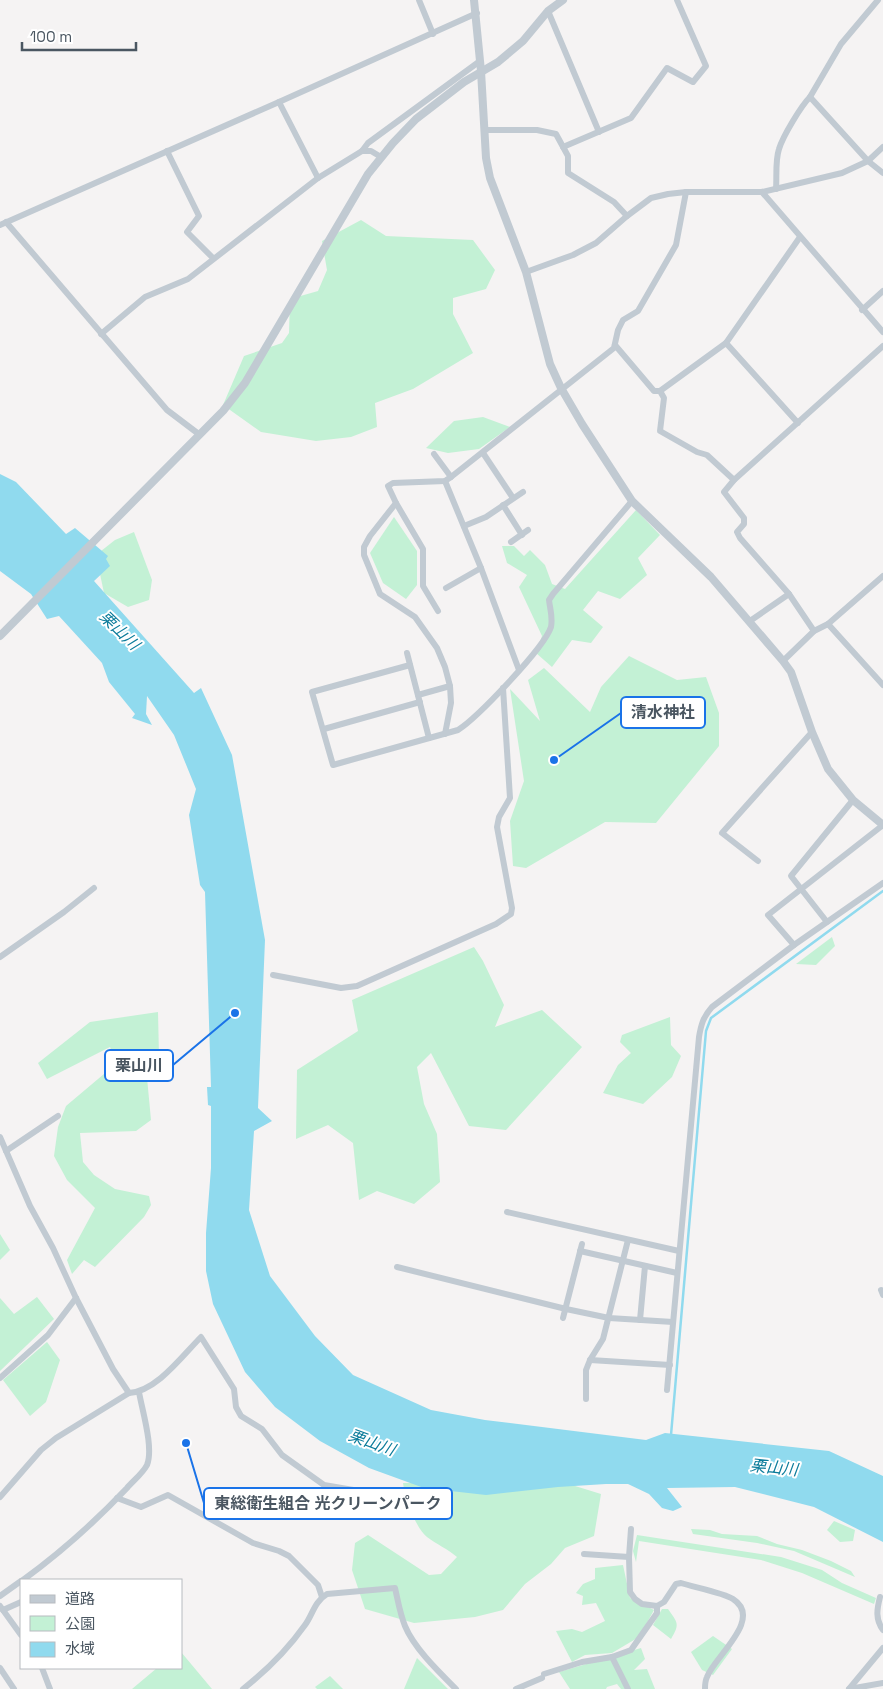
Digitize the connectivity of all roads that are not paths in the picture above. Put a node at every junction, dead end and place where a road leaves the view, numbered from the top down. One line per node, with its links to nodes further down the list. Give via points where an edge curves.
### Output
1 (419, 0): 8 (street)
2 (474, 0): 7 (street)
3 (563, 0): 6 (street)
4 (677, 0): 14 (street, via 706,66 694,82 667,68 631,118)
5 (878, 0): 11 (street, via 841,44)
6 (548, 11): 10 (street, via 524,41); 14 (street)
7 (476, 13): 8 (street); 9 (street)
8 (433, 34): 12 (street)
9 (480, 61): 10 (street); 18 (street, via 368,143)
10 (481, 71): 13 (street); 19 (street, via 416,120)
11 (810, 97): 20 (street); 23 (street, via 779,149)
12 (280, 102): 17 (street); 22 (street)
13 (485, 130): 15 (street, via 537,130 556,134); 30 (street, via 490,178)
14 (599, 132): 15 (street)
15 (563, 147): 26 (street, via 568,156 568,173 614,202)
16 (883, 147): 20 (street)
17 (167, 151): 27 (street); 29 (street, via 199,216 187,232)
18 (362, 151): 19 (street, via 372,151); 22 (street)
19 (381, 157): 41 (street, via 245,384)
20 (868, 161): 21 (street); 23 (street, via 842,173)
21 (883, 173)
22 (318, 178): 29 (street)
23 (776, 189): 25 (street)
24 (686, 192): 25 (street); 26 (street, via 651,198); 36 (street, via 676,245 638,311 623,320)
25 (762, 192): 28 (street)
26 (627, 216): 30 (street, via 596,243 574,255)
27 (3, 223): 34 (street)
28 (800, 237): 32 (street); 35 (street)
29 (213, 258): 34 (street, via 188,280 145,297)
30 (526, 272): 38 (street, via 550,364)
31 (883, 291): 32 (street)
32 (862, 310): 33 (street)
33 (883, 332)
34 (102, 334): 41 (street, via 167,410)
35 (726, 343): 39 (street); 40 (street)
36 (614, 345): 38 (street); 39 (street, via 654,391)
37 (883, 346): 40 (street)
38 (561, 388): 42 (street); 49 (street)
39 (660, 391): 45 (street, via 664,398 660,431 707,455)
40 (798, 423): 45 (street)
41 (200, 435): 64 (street)
42 (482, 453): 44 (street); 48 (street)
43 (434, 454): 44 (street)
44 (451, 478): 46 (street)
45 (734, 480): 59 (street, via 724,492 744,518 744,524 737,532)
46 (444, 481): 50 (street, via 393,483 388,486); 52 (street)
47 (523, 492): 48 (street)
48 (513, 498): 51 (street)
49 (632, 501): 61 (street, via 711,576); 68 (street, via 552,594 549,600 552,618 547,636)
50 (396, 503): 60 (street, via 424,549 423,586); 70 (street, via 370,536 364,555 380,594 415,617 437,648)
51 (503, 505): 52 (street, via 486,517); 54 (street)
52 (464, 526): 56 (street)
53 (528, 530): 54 (street)
54 (522, 535): 55 (street)
55 (511, 542)
56 (481, 568): 58 (street); 68 (street)
57 (883, 576): 62 (street)
58 (446, 588)
59 (789, 594): 61 (street); 63 (street)
60 (438, 610)
61 (750, 622): 66 (street)
62 (828, 624): 63 (street); 69 (street)
63 (814, 631): 66 (street)
64 (0, 636)
65 (407, 653): 67 (street)
66 (783, 660): 74 (street, via 791,672)
67 (410, 665): 72 (street); 73 (street, via 312,692)
68 (519, 670): 71 (street)
69 (883, 685)
70 (450, 686): 72 (street); 75 (street, via 451,703)
71 (504, 688): 75 (street, via 468,724); 86 (street, via 510,798 497,827 511,914 496,924 357,986 341,988)
72 (419, 699): 73 (street); 76 (street)
73 (324, 729): 76 (street, via 333,765)
74 (812, 732): 77 (street, via 828,769); 79 (street, via 722,833)
75 (445, 734): 76 (street)
76 (429, 738)
77 (853, 800): 78 (street); 82 (street, via 791,876)
78 (883, 825): 82 (street)
79 (758, 861)
80 (883, 883): 83 (street)
81 (94, 888): 85 (street)
82 (802, 890): 83 (street); 84 (street, via 768,915)
83 (827, 922): 84 (street)
84 (794, 945): 92 (street, via 712,1008 701,1025)
85 (0, 957)
86 (273, 975)
87 (58, 1116): 89 (street)
88 (0, 1137): 89 (street)
89 (6, 1151): 97 (street)
90 (507, 1212): 91 (street)
91 (628, 1240): 92 (street); 93 (street)
92 (679, 1251): 96 (street)
93 (622, 1261): 94 (street); 98 (street, via 581,1248); 100 (street)
94 (645, 1266): 96 (street); 101 (street)
95 (397, 1267): 98 (street)
96 (677, 1273): 102 (street)
97 (76, 1298): 105 (street, via 48,1335); 108 (street)
98 (566, 1309): 99 (street); 100 (street)
99 (563, 1318)
100 (609, 1318): 101 (street); 103 (street, via 603,1339)
101 (640, 1320): 102 (street)
102 (673, 1322): 104 (street)
103 (590, 1360): 104 (street); 109 (street, via 586,1370)
104 (670, 1365): 106 (street)
105 (0, 1378)
106 (667, 1390)
107 (139, 1392): 108 (street); 110 (street, via 154,1384 201,1337 234,1389 236,1408 241,1416 262,1429 282,1455 324,1485); 112 (street, via 149,1455 147,1466)
108 (129, 1393): 111 (street, via 56,1438)
109 (586, 1399)
110 (375, 1491)
111 (0, 1496)
112 (117, 1498): 116 (street, via 62,1550); 119 (street, via 141,1507 168,1495 253,1543 289,1556 318,1586)
113 (631, 1529): 115 (street)
114 (584, 1554): 115 (street)
115 (629, 1557): 122 (street, via 630,1592 642,1604)
116 (25, 1579)
117 (20, 1582): 118 (street)
118 (0, 1596)
119 (322, 1597): 133 (street, via 306,1624 282,1653); 134 (street, via 395,1588 406,1628 439,1673)
120 (880, 1597): 124 (street, via 876,1612)
121 (20, 1602): 123 (street)
122 (657, 1606): 127 (street, via 657,1613 631,1650); 137 (street, via 664,1602 676,1584 681,1583 732,1598 741,1606 744,1616 735,1638 707,1677)
123 (2, 1608): 125 (street)
124 (883, 1630)
125 (20, 1634)
126 (883, 1648): 138 (street)
127 (612, 1657): 135 (street, via 582,1662); 136 (street)
128 (0, 1668): 131 (street)
129 (42, 1669): 132 (street)
130 (883, 1682): 138 (street)
131 (14, 1689)
132 (50, 1689)
133 (243, 1689)
134 (456, 1689)
135 (516, 1689)
136 (628, 1689)
137 (705, 1689)
138 (849, 1689)

